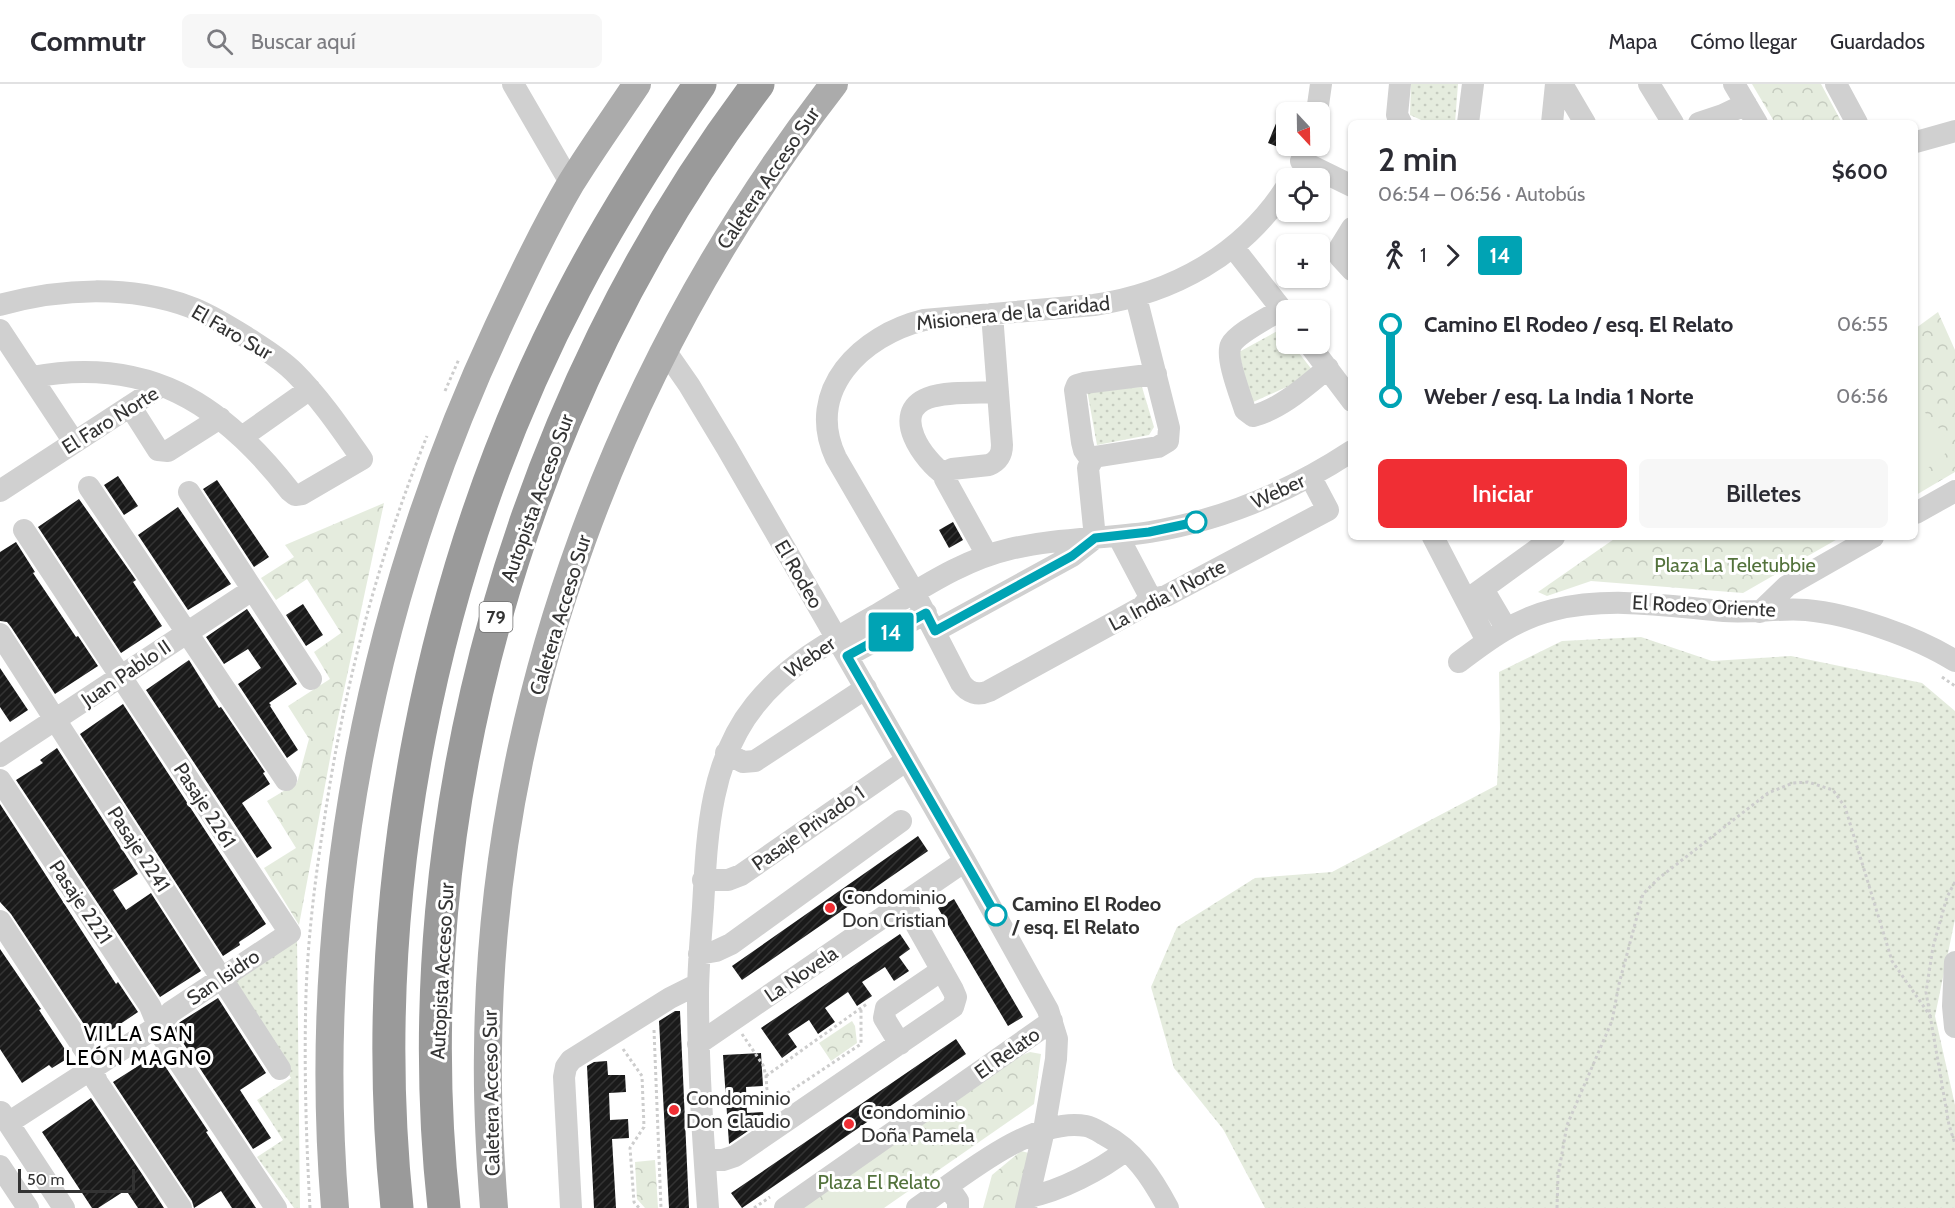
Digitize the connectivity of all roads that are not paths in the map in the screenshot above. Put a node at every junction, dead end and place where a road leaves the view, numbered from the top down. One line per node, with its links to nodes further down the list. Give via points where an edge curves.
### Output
1 (513, 84): 26 (street)
2 (637, 84): 26 (main road)
3 (700, 84): 122 (highway, 79, via 603,236 547,345 488,489 449,609 406,820 393,941 390,1047)
4 (758, 84): 123 (highway, Autopista Acceso Sur / 79, via 660,232 602,338 540,481 491,637 458,790 442,919 436,1074)
5 (834, 84): 38 (main road, Caletera Acceso Sur, via 749,202)
6 (1321, 84): 14 (street)
7 (1400, 84): 16 (street)
8 (1473, 84): 17 (street)
9 (1556, 84): 18 (street)
10 (1562, 84): 19 (street)
11 (1649, 84): 20 (street)
12 (1734, 84): 15 (street)
13 (1836, 84): 22 (street)
14 (1318, 102)
15 (1752, 114): 21 (street)
16 (1400, 120)
17 (1468, 120)
18 (1552, 120)
19 (1583, 120)
20 (1671, 120)
21 (1708, 120)
22 (1855, 120)
23 (1955, 131): 24 (street)
24 (1918, 141)
25 (1300, 162): 27 (street)
26 (571, 184): 121 (main road, via 509,303 450,438 411,551 381,661 343,859 335,935 330,1083)
27 (1348, 184)
28 (1276, 201): 30 (street, Misionera de la Caridad)
29 (1348, 234): 31 (street, via 1339,249)
30 (1233, 248): 32 (street, Misionera de la Caridad, via 1182,280); 33 (street)
31 (1348, 266)
32 (1136, 297): 35 (street, Misionera de la Caridad, via 1094,305); 41 (street)
33 (1276, 302)
34 (0, 305): 44 (street, El Faro Sur, via 86,292 129,293 171,300 210,316 270,352)
35 (992, 314): 45 (street); 68 (street, Misionera de la Caridad, via 924,320 882,335 851,360 837,381 829,404 827,427 831,448)
36 (1276, 316): 40 (street, via 1238,337 1230,346 1245,410 1250,415 1257,416 1289,398)
37 (0, 330): 42 (street)
38 (664, 349): 77 (street, El Rodeo, via 727,448); 124 (main road, Caletera Acceso Sur, via 581,540 551,636 514,789 500,880 489,1002 488,1086)
39 (1317, 354): 40 (street)
40 (1328, 368): 46 (street)
41 (1156, 374): 52 (street, via 1169,428 1168,441 1158,447); 52 (street, via 1077,385 1082,441)
42 (32, 377): 43 (street, via 97,372); 50 (street)
43 (161, 386): 47 (street, El Faro Norte); 48 (street, El Faro Norte)
44 (310, 389): 49 (street); 49 (street, El Faro Sur, via 362,459 302,495 295,495)
45 (998, 392): 53 (street, via 1002,450 998,459 989,465 952,469); 53 (street, via 937,396 922,401 914,410 910,420 913,436)
46 (1348, 396)
47 (130, 406): 48 (street, via 162,452); 50 (street, El Faro Norte)
48 (220, 418): 49 (street, El Faro Norte)
49 (242, 437)
50 (74, 442): 55 (street, El Faro Norte)
51 (1348, 453): 54 (street, Weber)
52 (1091, 460): 62 (street, via 1088,472)
53 (945, 475): 66 (street, via 945,483)
54 (1310, 476): 61 (street, Weber, via 1212,518); 70 (street, La India 1 Norte, via 1328,510 1166,596)
55 (3, 481)
56 (89, 487): 74 (street)
57 (1955, 491): 59 (street)
58 (189, 492): 67 (street)
59 (1918, 512)
60 (24, 530): 80 (street, Pasaje 2261)
61 (1118, 536): 62 (street, Weber); 70 (street, via 1147,590)
62 (1095, 538): 66 (street, Weber, via 1037,544); 72 (street, Weber, via 1072,556)
63 (1434, 540): 69 (street)
64 (1868, 540): 71 (street, via 1787,586)
65 (1530, 544): 69 (street)
66 (987, 555): 68 (street, Weber)
67 (252, 590): 74 (street, Juan Pablo II); 81 (street)
68 (914, 592): 72 (street, Misionera de la Caridad); 77 (street, Weber)
69 (1475, 594): 73 (street); 76 (street)
70 (1148, 600): 83 (street, La India 1 Norte, via 1142,607 989,691)
71 (1760, 612): 73 (street, El Rodeo Oriente, via 1635,602 1591,603 1551,610); 78 (street, El Rodeo Oriente, via 1791,609 1834,615 1914,639)
72 (930, 622): 77 (street, Weber); 83 (street, Misionera de la Caridad, via 961,683)
73 (1506, 628): 76 (street, El Rodeo Oriente)
74 (187, 633): 80 (street, Juan Pablo II); 89 (street)
75 (0, 634): 84 (street, Pasaje 2241)
76 (1487, 641): 79 (street, El Rodeo Oriente)
77 (842, 647): 82 (street, El Rodeo); 85 (street, Weber, via 774,682 753,706)
78 (1946, 656)
79 (1459, 662)
80 (120, 677): 84 (street, Juan Pablo II); 95 (street, Pasaje 2261)
81 (311, 679)
82 (866, 688): 85 (street, via 755,761 743,762); 87 (street, El Rodeo)
83 (973, 693)
84 (55, 720): 86 (street, Juan Pablo II); 99 (street, Pasaje 2241)
85 (726, 753): 92 (street, Weber, via 708,825)
86 (0, 756)
87 (907, 760): 91 (street, El Rodeo); 92 (street, Pasaje Privado 1, via 741,875 723,881)
88 (0, 780): 104 (street, Pasaje 2221, via 150,1006)
89 (286, 780)
90 (901, 821): 96 (street, via 731,944)
91 (965, 861): 93 (street, La Novela); 103 (street, El Rodeo)
92 (703, 880): 96 (street, Weber)
93 (904, 903): 97 (street); 102 (street, La Novela)
94 (0, 921): 108 (street, via 86,1052)
95 (290, 933): 99 (street, San Isidro)
96 (699, 954): 100 (street, Weber)
97 (942, 970): 107 (street, via 955,993 953,1007); 107 (street, via 886,1008 885,1022)
98 (1954, 974): 105 (street)
99 (222, 978): 104 (street, San Isidro, via 171,1012); 109 (street, Pasaje 2241)
100 (698, 984): 101 (street, Weber); 125 (street, via 571,1060 566,1067)
101 (698, 1007): 102 (street, via 713,1020); 106 (street, Weber)
102 (730, 1022): 106 (street, La Novela)
103 (1052, 1022): 111 (street, El Rodeo, via 1057,1040 1056,1059); 127 (street, El Relato)
104 (158, 1026): 108 (street, San Isidro); 120 (street, Pasaje 2221, via 162,1038)
105 (1955, 1027)
106 (698, 1044): 113 (street, Weber)
107 (900, 1044): 113 (street, via 735,1156)
108 (92, 1069): 110 (street, San Isidro); 119 (street)
109 (280, 1069)
110 (4, 1117): 118 (street)
111 (1044, 1130): 112 (street, via 1088,1126); 115 (street, via 1013,1143); 116 (street, El Rodeo)
112 (1126, 1150): 116 (street, via 1112,1161); 130 (street, via 1155,1182)
113 (705, 1160): 126 (street, Weber)
114 (0, 1166): 117 (street)
115 (948, 1187): 128 (street); 129 (street)
116 (1028, 1203)
117 (28, 1208)
118 (64, 1208)
119 (181, 1208)
120 (276, 1208)
121 (335, 1208)
122 (397, 1208)
123 (444, 1208)
124 (494, 1208)
125 (571, 1208)
126 (708, 1208)
127 (785, 1208)
128 (917, 1208)
129 (958, 1208)
130 (1168, 1208)

